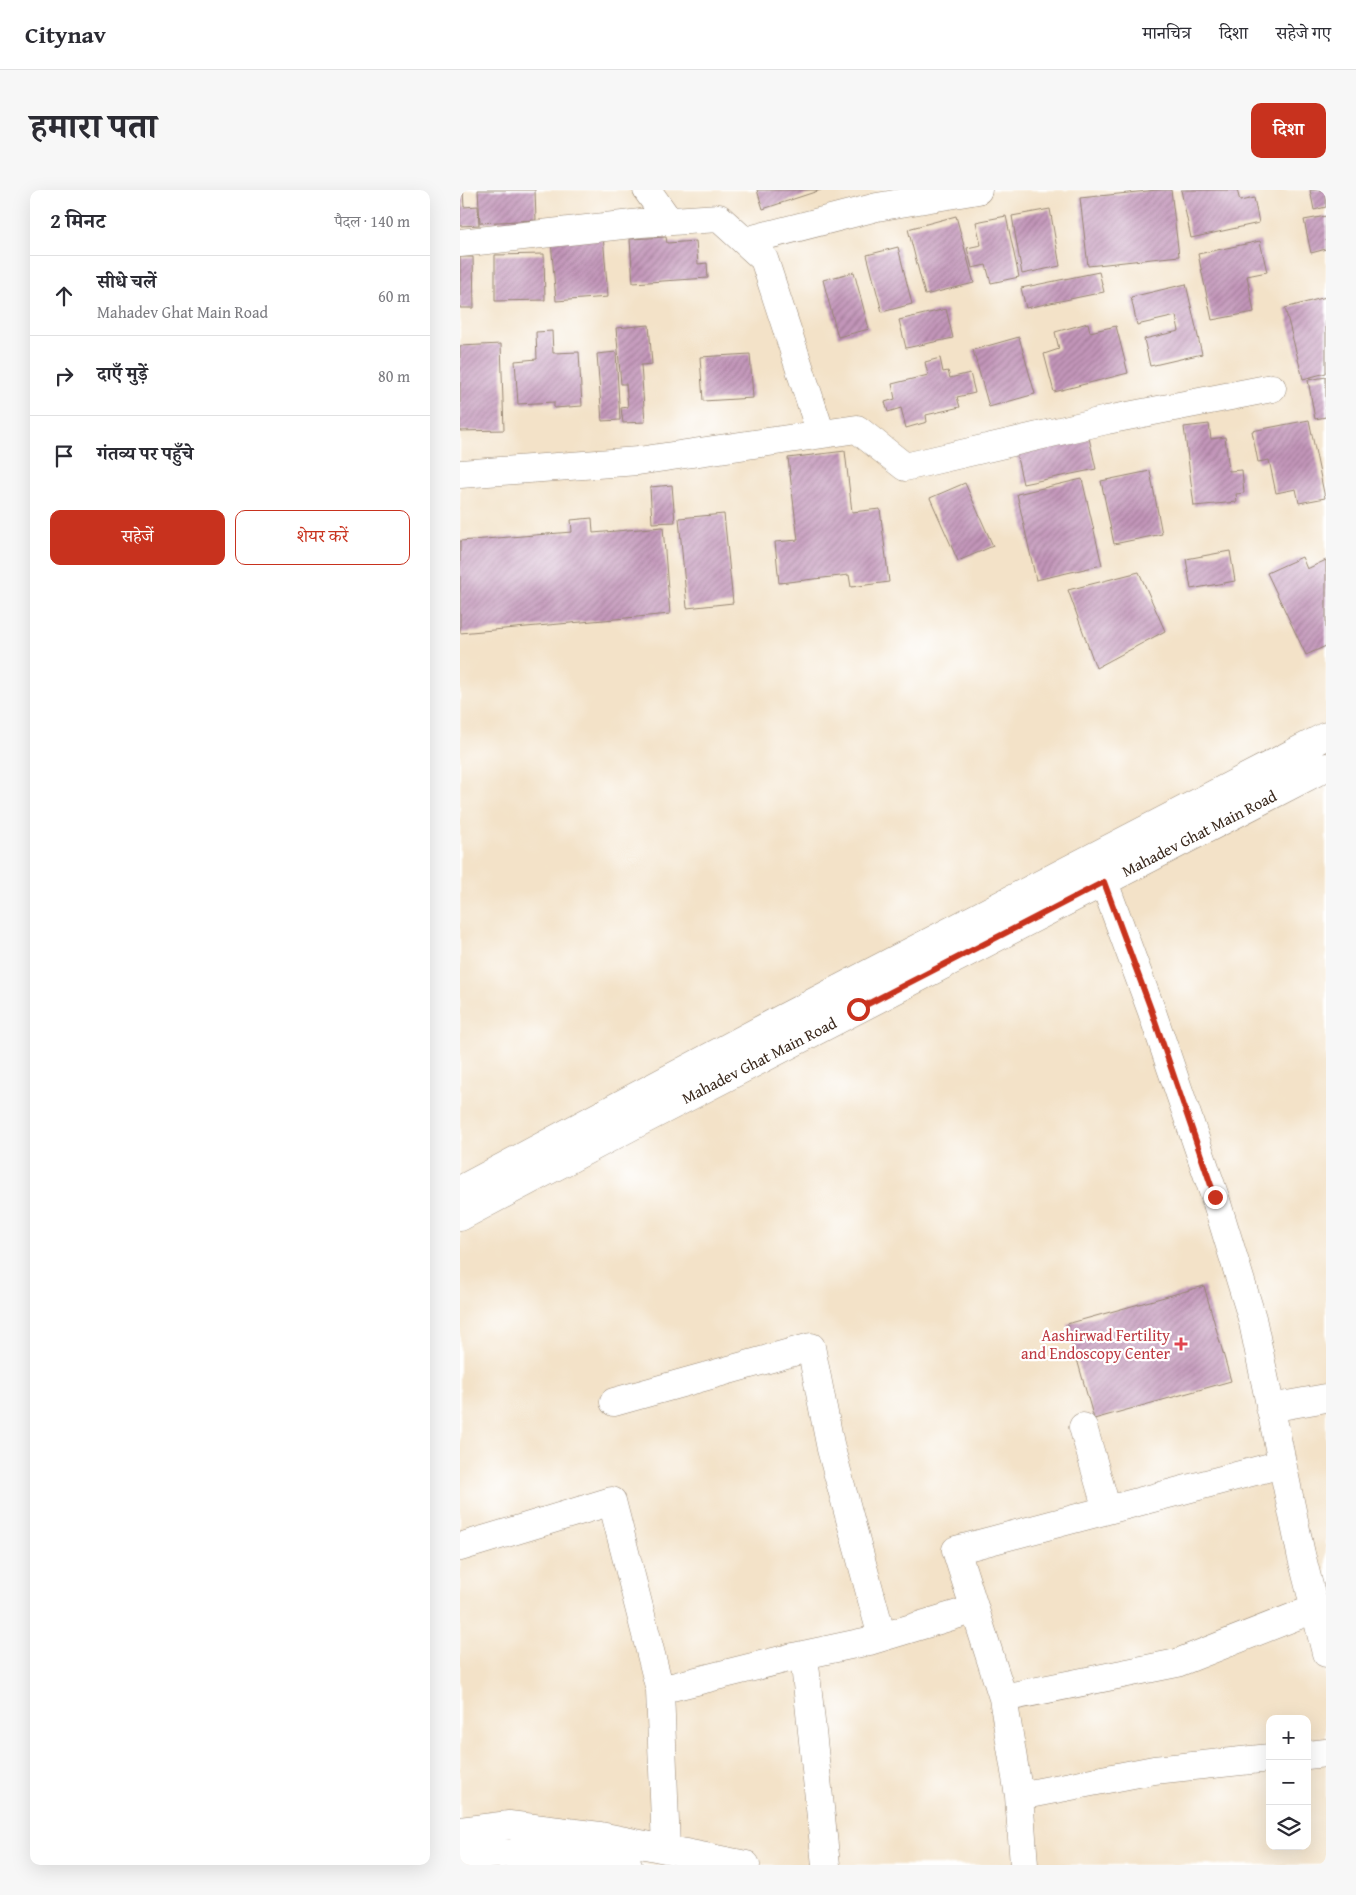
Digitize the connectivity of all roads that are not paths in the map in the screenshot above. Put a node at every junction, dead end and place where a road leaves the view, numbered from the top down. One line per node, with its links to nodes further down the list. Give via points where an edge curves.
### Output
1 (647, 190): 3 (street)
2 (978, 190): 4 (street, via 877,207)
3 (669, 221): 4 (street, via 719,218); 5 (street)
4 (745, 241): 7 (street, via 764,259)
5 (460, 243)
6 (1272, 388): 7 (street, via 1106,420 905,467 857,429)
7 (821, 434): 8 (street, via 638,461)
8 (460, 474)
9 (1326, 736): 11 (street)
10 (1326, 767): 11 (street, Mahadev Ghat Main Road)
11 (1098, 871): 12 (street, via 762,1029); 13 (street, Mahadev Ghat Main Road); 16 (street, via 1152,1012 1215,1197 1252,1318)
12 (460, 1190)
13 (460, 1217)
14 (1326, 1398): 16 (street)
15 (614, 1402): 23 (street, via 811,1347 832,1449)
16 (1270, 1408): 18 (street)
17 (1083, 1427): 19 (street)
18 (1282, 1464): 19 (street); 22 (street)
19 (1108, 1510): 21 (street, via 956,1550)
20 (460, 1547): 26 (street, via 612,1501)
21 (975, 1609): 23 (street); 27 (street)
22 (1314, 1609): 24 (street); 27 (street, via 1178,1663)
23 (882, 1637): 25 (street)
24 (1326, 1653)
25 (804, 1655): 26 (street); 37 (street)
26 (660, 1690): 33 (street)
27 (1003, 1698): 31 (street)
28 (1326, 1753): 29 (street)
29 (1311, 1755)
30 (1266, 1758): 31 (street, via 1154,1770)
31 (1019, 1796): 38 (street)
32 (460, 1831): 33 (street, via 509,1825 600,1836)
33 (666, 1849): 36 (street)
34 (460, 1857): 35 (street, via 516,1853 597,1859)
35 (628, 1865)
36 (746, 1865)
37 (826, 1865)
38 (1024, 1865)

